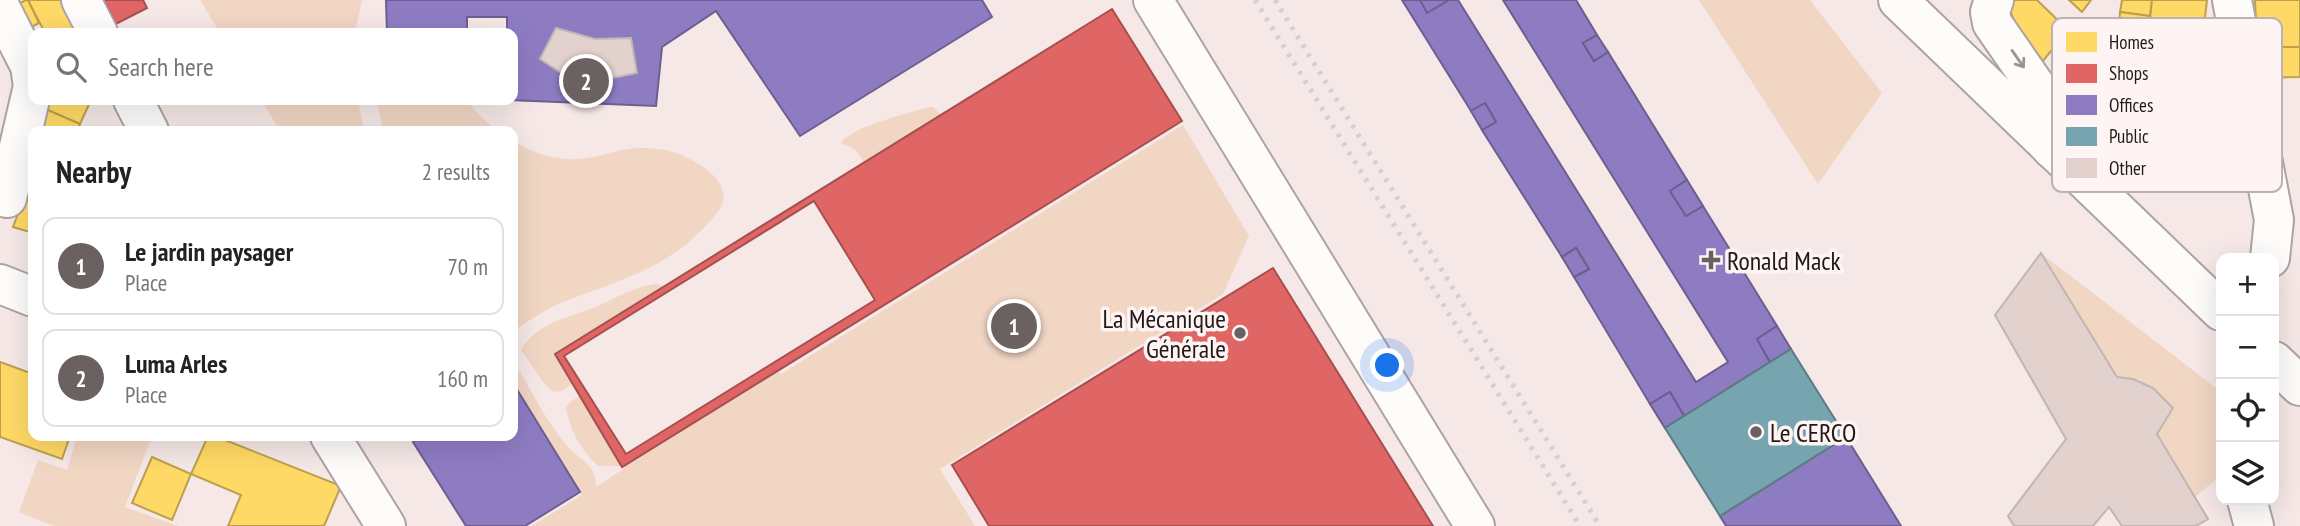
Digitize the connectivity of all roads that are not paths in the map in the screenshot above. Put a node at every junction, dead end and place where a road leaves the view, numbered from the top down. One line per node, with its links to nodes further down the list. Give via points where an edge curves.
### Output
1 (81, 0): 8 (street)
2 (1153, 0): 27 (street)
3 (1898, 0): 14 (street)
4 (1994, 0): 12 (street, one-way to 12, via 1992,23)
5 (2232, 0): 7 (street)
6 (0, 7): 9 (street)
7 (2235, 18)
8 (95, 28)
9 (28, 61)
10 (29, 105): 17 (street)
11 (136, 105): 13 (street)
12 (2052, 111)
13 (146, 126)
14 (2052, 149)
15 (2097, 192): 21 (street)
16 (2269, 192): 18 (street, via 2274,220)
17 (7, 198)
18 (2271, 253)
19 (0, 284): 20 (street)
20 (28, 294)
21 (2216, 306)
22 (2279, 366): 23 (street)
23 (2300, 386)
24 (333, 441): 26 (street)
25 (2248, 505): 28 (street)
26 (386, 526)
27 (1475, 526)
28 (2254, 526)

